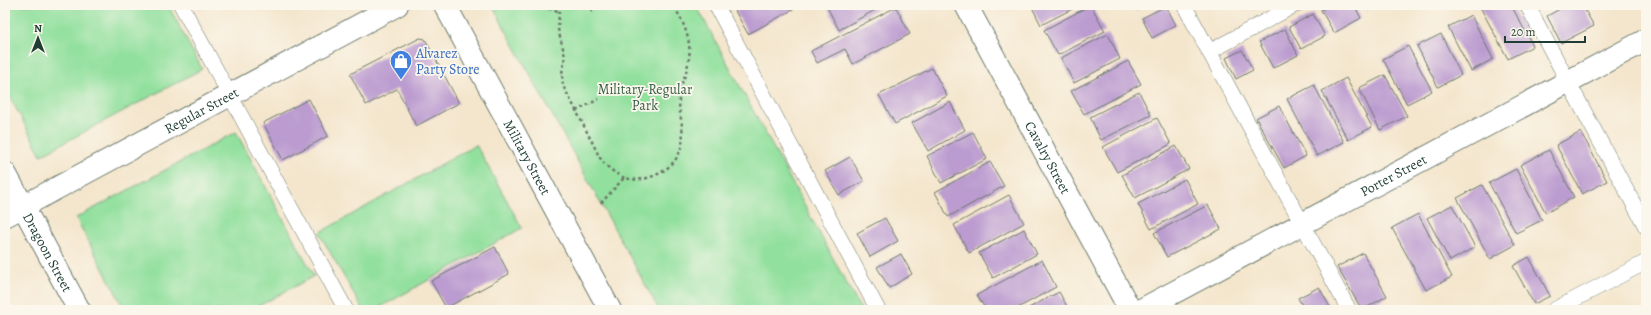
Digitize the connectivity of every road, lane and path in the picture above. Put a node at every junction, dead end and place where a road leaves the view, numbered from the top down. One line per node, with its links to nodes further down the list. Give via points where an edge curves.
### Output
1 (180, 5): 18 (lane)
2 (397, 5): 18 (street, Regular Street)
3 (445, 5): 30 (street, Military Street)
4 (531, 5): 13 (path)
5 (560, 5): 13 (path)
6 (588, 5): 14 (path)
7 (673, 5): 22 (path, via 688,35 690,51 688,68 679,95 684,135 680,152 670,166 649,178)
8 (716, 5): 31 (lane)
9 (966, 5): 32 (street, Cavalry Street)
10 (1184, 5): 16 (lane)
11 (1295, 5): 16 (lane)
12 (1527, 5): 17 (lane)
13 (559, 11): 20 (path, via 558,29 565,56 563,86)
14 (594, 15)
15 (1646, 40): 17 (street, Porter Street)
16 (1209, 52): 25 (lane)
17 (1568, 82): 25 (street, Porter Street); 26 (lane)
18 (229, 96): 24 (street, Regular Street); 29 (lane)
19 (599, 100): 20 (path)
20 (576, 111): 22 (path, via 603,162)
21 (5, 173): 24 (street, Dragoon Street)
22 (624, 178): 23 (path)
23 (601, 203)
24 (14, 212): 28 (street, Dragoon Street)
25 (1302, 224): 33 (street, Porter Street); 34 (lane)
26 (1646, 227)
27 (1646, 262): 35 (lane)
28 (79, 310)
29 (346, 310)
30 (610, 310)
31 (878, 310)
32 (1130, 310)
33 (1141, 310)
34 (1349, 310)
35 (1554, 310)

